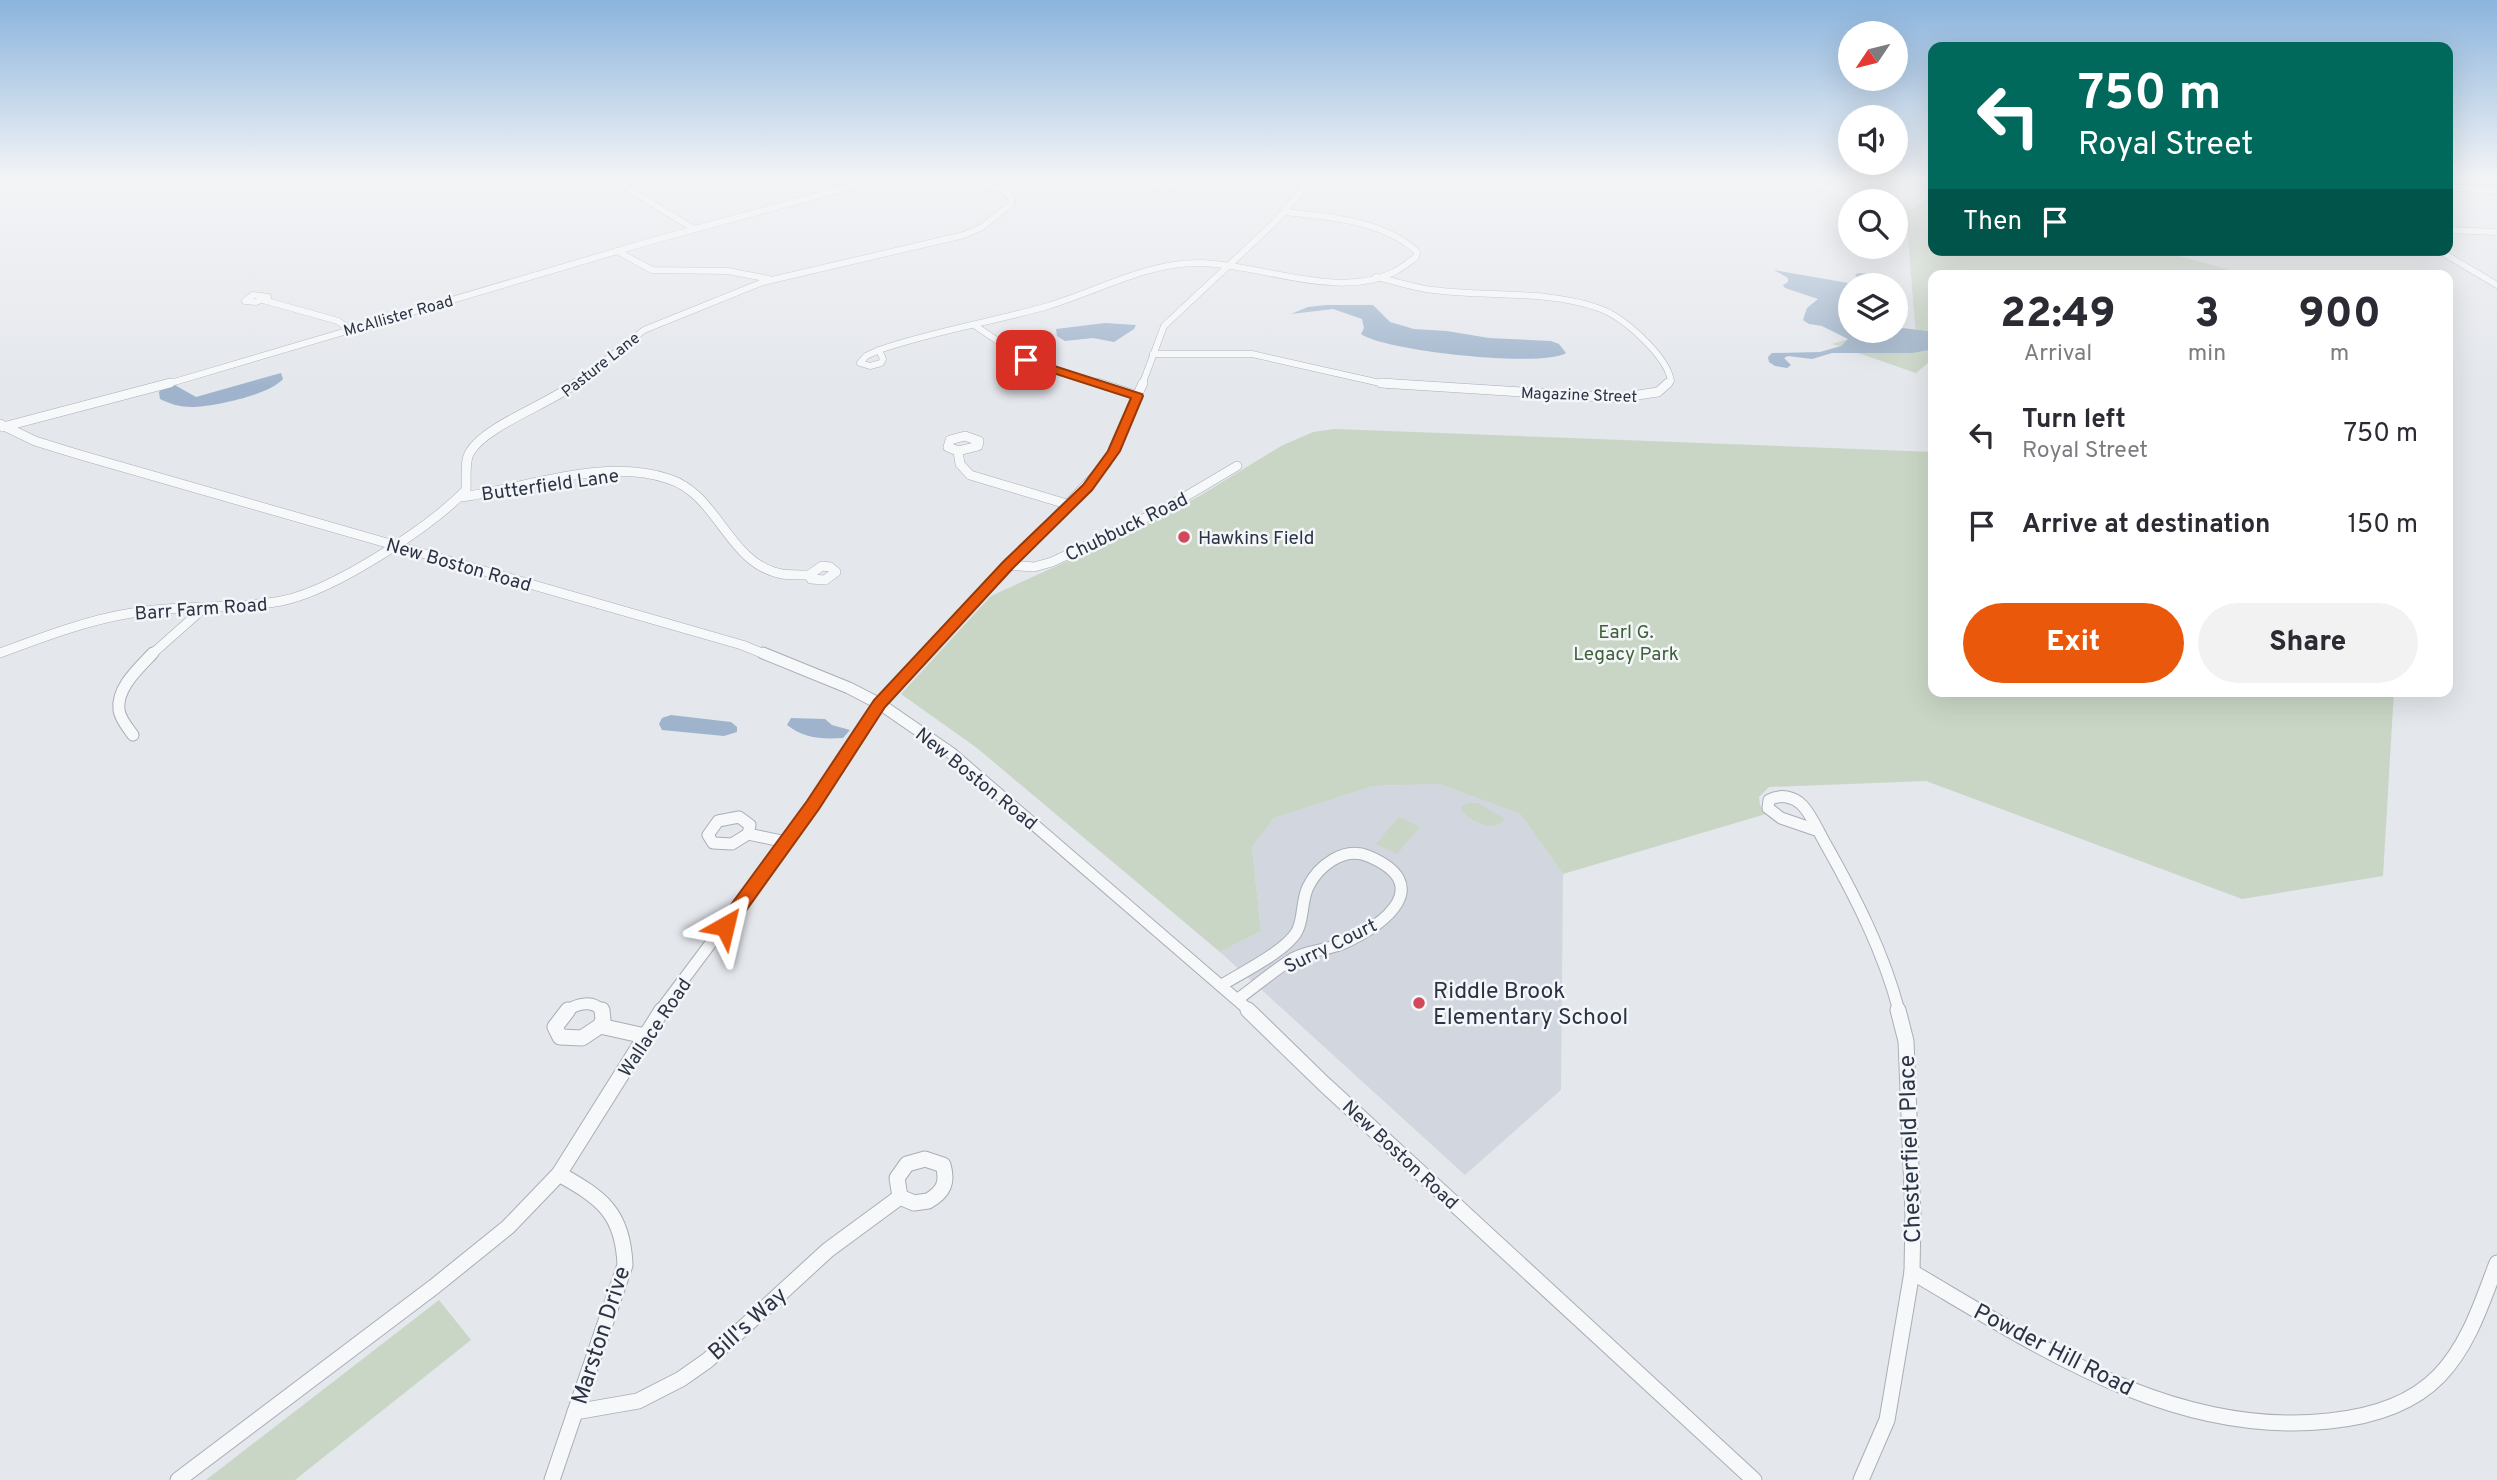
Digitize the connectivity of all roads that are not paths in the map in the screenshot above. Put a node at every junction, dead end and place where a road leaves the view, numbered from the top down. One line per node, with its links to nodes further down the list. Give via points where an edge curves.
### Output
1 (627, 248): 5 (street, McAllister Road)
2 (908, 248): 9 (street, Pasture Lane)
3 (1248, 248): 7 (street, Wallace Road)
4 (1413, 248): 8 (street, via 1417,252 1412,261)
5 (617, 251): 9 (street, via 656,270 728,271); 13 (street, McAllister Road)
6 (2448, 256): 10 (street)
7 (1231, 265): 8 (street, via 1315,281); 12 (street, via 1174,264); 15 (street, Wallace Road, via 1171,317)
8 (1376, 277): 15 (street, Magazine Street, via 1431,290 1597,307 1625,324 1659,355 1670,368 1671,381 1658,392 1618,398 1394,386 1266,356)
9 (771, 280): 20 (street, Pasture Lane, via 643,330 562,394 491,430 468,454)
10 (2497, 285)
11 (263, 300): 13 (street, via 338,321)
12 (974, 325): 14 (street); 16 (street, via 1026,360)
13 (349, 329): 17 (street, McAllister Road, via 155,388)
14 (879, 350)
15 (1153, 354): 16 (street, Wallace Road)
16 (1138, 396): 21 (street, Wallace Road, via 1107,463)
17 (1, 426): 22 (street, New Boston Road, via 50,446)
18 (958, 451): 21 (street, via 959,461 970,475)
19 (1237, 466): 23 (street, Chubbuck Road, via 1166,508 1052,562 1034,567)
20 (462, 497): 22 (street); 24 (street, Butterfield Lane, via 602,473 660,477 698,494 729,539 754,561 789,575)
21 (1070, 505): 23 (street, Wallace Road)
22 (393, 545): 25 (street, Barr Farm Road, via 309,594 266,605); 27 (street, New Boston Road, via 742,645)
23 (1008, 565): 27 (street, Wallace Road)
24 (809, 575)
25 (205, 607): 26 (street, Barr Farm Road, via 125,614); 28 (street, via 138,669 121,694 118,709)
26 (0, 653)
27 (880, 704): 31 (street, Wallace Road); 32 (street, New Boston Road, via 951,753)
28 (133, 734)
29 (1816, 830): 39 (street, Chesterfield Place, via 1843,875 1887,970 1906,1041)
30 (748, 834): 31 (street)
31 (786, 842): 35 (street, Wallace Road)
32 (1223, 985): 33 (street, New Boston Road); 33 (street, Surry Court, via 1296,933 1308,887 1329,860 1349,854 1371,856 1400,880 1399,902 1378,923 1344,943 1289,961)
33 (1238, 999): 43 (street, New Boston Road)
34 (600, 1026): 35 (street)
35 (645, 1036): 36 (street, Wallace Road)
36 (559, 1174): 40 (street, Marston Drive, via 612,1211 626,1243 621,1284); 41 (street, Wallace Road, via 508,1227)
37 (900, 1197): 40 (street, Bill's Way, via 828,1250 708,1360 681,1379 638,1401)
38 (2497, 1263): 39 (street, Powder Hill Road, via 2473,1326 2455,1356 2422,1391 2374,1414 2330,1423 2281,1425 2229,1419 2119,1386)
39 (1912, 1272): 44 (street, Chesterfield Place, via 1887,1420)
40 (575, 1412): 42 (street, Marston Drive)
41 (178, 1480)
42 (552, 1480)
43 (1754, 1480)
44 (1861, 1480)

